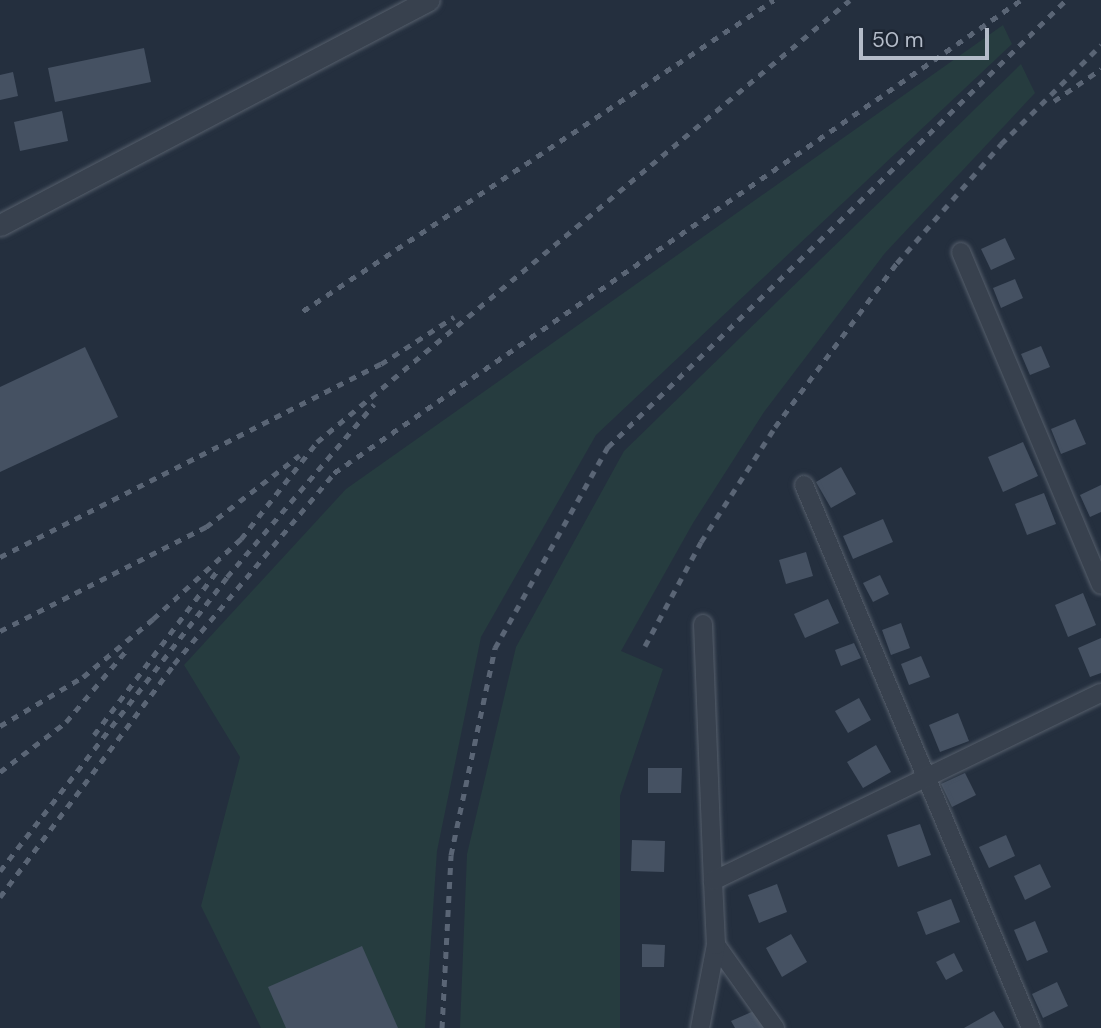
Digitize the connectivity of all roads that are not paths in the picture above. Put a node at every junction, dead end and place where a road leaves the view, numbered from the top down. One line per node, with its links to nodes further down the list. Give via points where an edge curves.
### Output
1 (428, 0): 2 (street)
2 (0, 225)
3 (961, 252): 5 (street)
4 (804, 485): 8 (street)
5 (1101, 585)
6 (704, 624): 9 (street)
7 (1101, 693): 8 (street)
8 (924, 778): 9 (street); 13 (street)
9 (713, 881): 10 (street)
10 (716, 945): 11 (street); 12 (street)
11 (700, 1028)
12 (775, 1028)
13 (1031, 1028)

